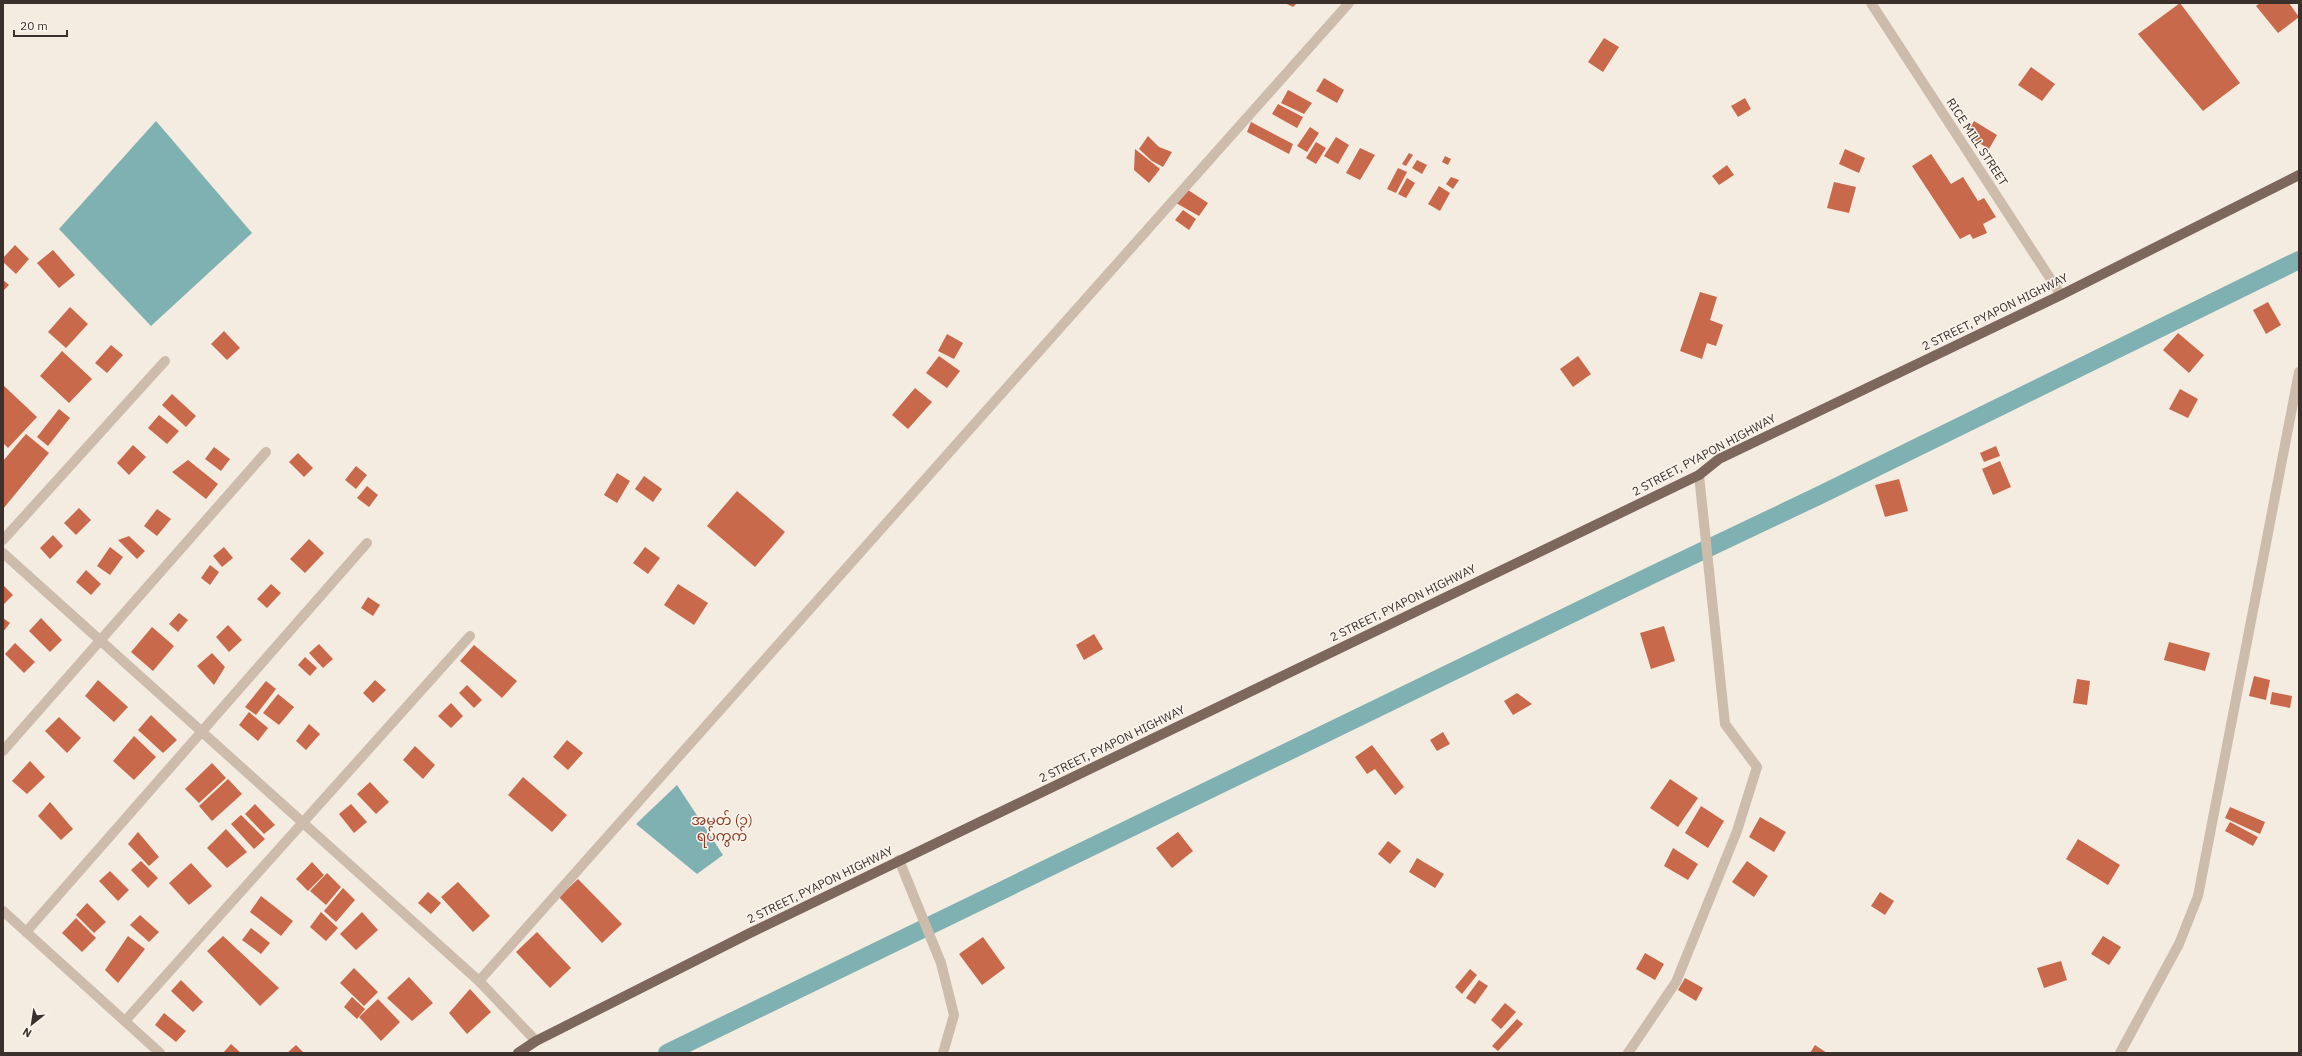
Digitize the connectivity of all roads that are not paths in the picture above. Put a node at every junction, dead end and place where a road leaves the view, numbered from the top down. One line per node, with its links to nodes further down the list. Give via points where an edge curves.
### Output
1 (1349, 3): 20 (street)
2 (1871, 3): 4 (street, RICE MILL STREET)
3 (2299, 175): 4 (main road, 2 STREET, PYAPON HIGHWAY)
4 (2061, 295): 8 (main road, 2 STREET, PYAPON HIGHWAY, via 1719,459)
5 (165, 361): 9 (street)
6 (2299, 372): 27 (street, via 2198,896 2179,944)
7 (266, 452): 13 (street)
8 (1699, 475): 17 (main road, 2 STREET, PYAPON HIGHWAY); 26 (street, via 1725,724 1757,766 1738,831 1676,982)
9 (3, 540)
10 (367, 543): 14 (street)
11 (3, 553): 13 (street)
12 (470, 636): 16 (street)
13 (100, 642): 14 (street); 15 (street)
14 (201, 732): 16 (street); 19 (street)
15 (3, 751)
16 (303, 823): 20 (street); 21 (street)
17 (899, 860): 22 (main road, 2 STREET, PYAPON HIGHWAY); 25 (street, via 941,963 954,1015)
18 (3, 911): 19 (street)
19 (26, 932): 21 (street)
20 (480, 981): 22 (street)
21 (125, 1021): 23 (street)
22 (536, 1041): 24 (main road, 2 STREET, PYAPON HIGHWAY)
23 (160, 1053)
24 (518, 1053)
25 (943, 1053)
26 (1628, 1053)
27 (2120, 1053)

